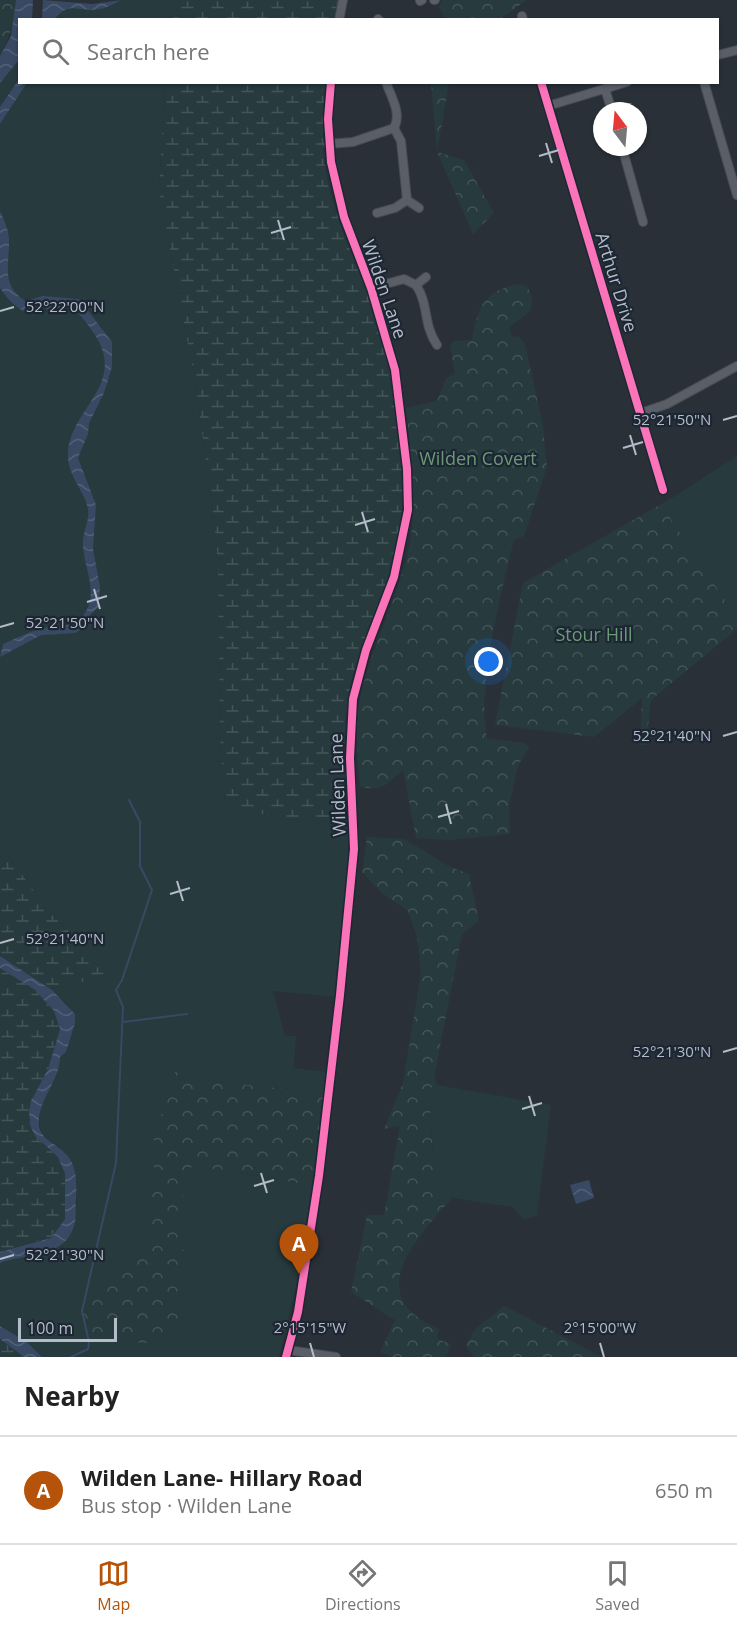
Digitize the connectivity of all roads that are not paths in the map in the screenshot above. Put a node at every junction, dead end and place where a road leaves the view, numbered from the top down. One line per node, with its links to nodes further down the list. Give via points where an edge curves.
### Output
1 (343, 0): 2 (street)
2 (339, 18)
3 (737, 50): 4 (street)
4 (719, 54)
5 (331, 84): 14 (street, Wilden Lane)
6 (387, 84): 13 (street, via 397,114)
7 (542, 84): 12 (street, Arthur Drive)
8 (621, 84): 10 (street)
9 (705, 84): 16 (street)
10 (606, 89): 11 (street); 12 (street)
11 (610, 102)
12 (548, 106): 26 (street, Arthur Drive)
13 (394, 128): 14 (street, via 353,142); 17 (street, via 401,141)
14 (328, 144): 23 (street, Wilden Lane, via 338,197)
15 (625, 156): 20 (street)
16 (737, 195)
17 (407, 200): 18 (street); 19 (street)
18 (419, 208)
19 (376, 213)
20 (643, 222)
21 (426, 277): 22 (street)
22 (416, 285): 23 (street, via 404,279); 24 (street, via 424,305 426,326)
23 (371, 288): 28 (street, Wilden Lane, via 398,385 408,510 399,560 353,699 352,874 319,1176 298,1312)
24 (437, 345)
25 (737, 366): 26 (street, via 667,404)
26 (641, 412): 27 (street, Arthur Drive)
27 (663, 490)
28 (287, 1354): 29 (street)
29 (336, 1357)

